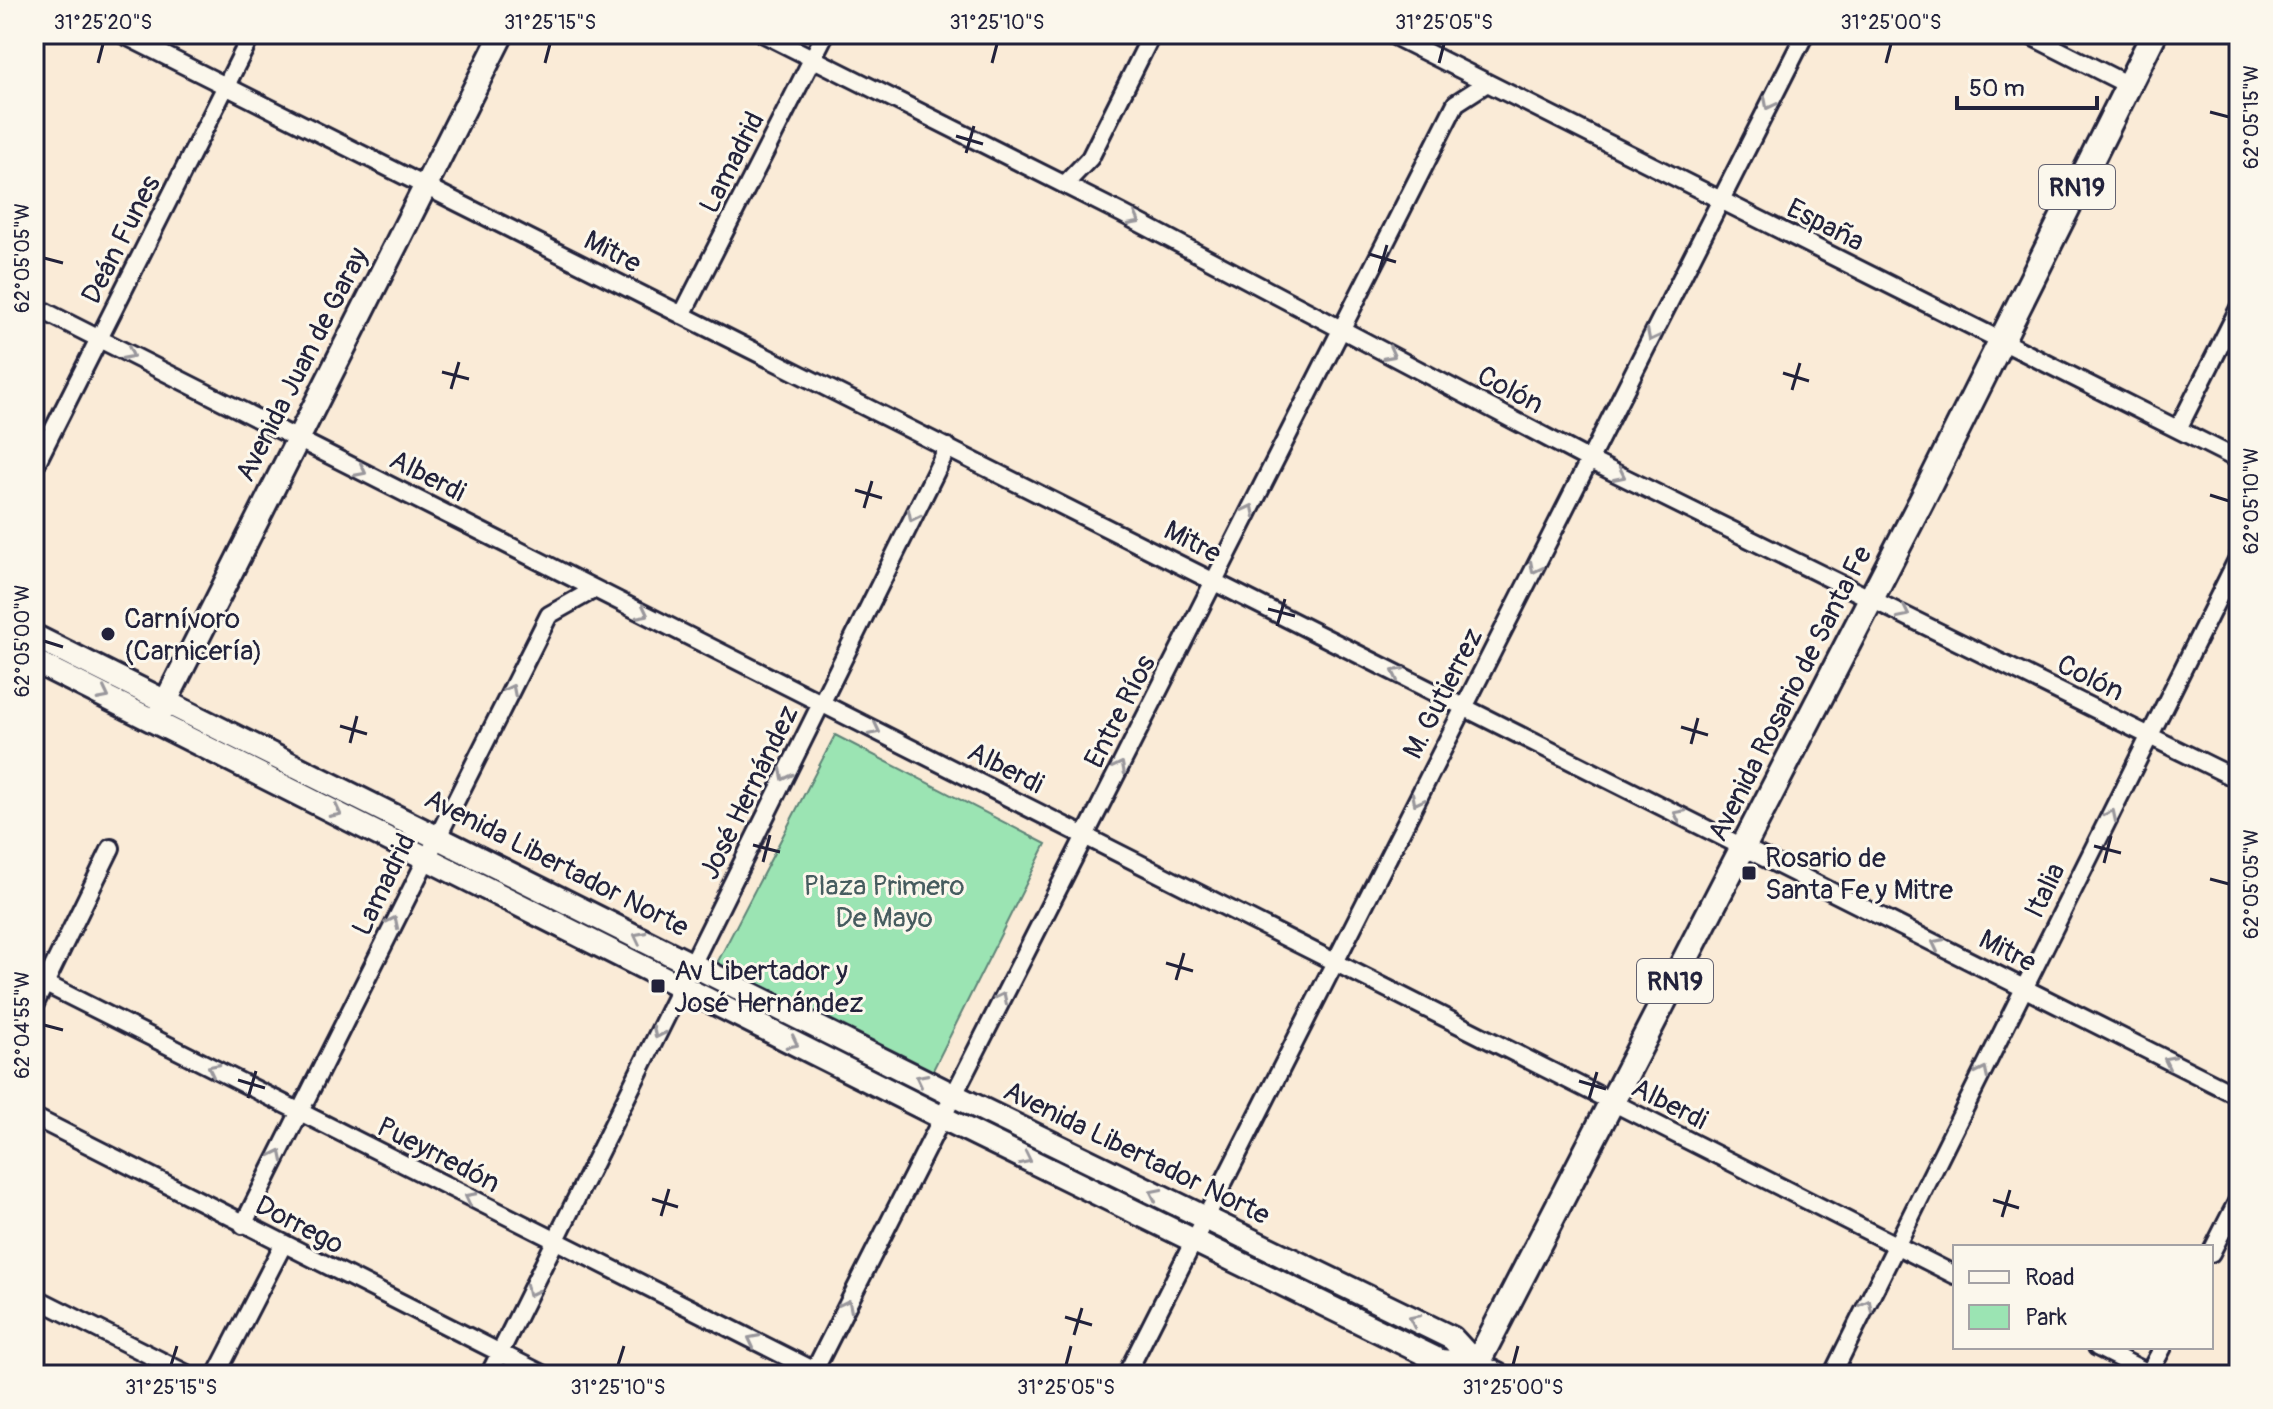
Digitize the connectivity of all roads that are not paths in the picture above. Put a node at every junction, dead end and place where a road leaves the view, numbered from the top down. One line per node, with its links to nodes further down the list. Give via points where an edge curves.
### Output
1 (122, 34): 14 (street, Mitre)
2 (252, 34): 14 (street, Deán Funes)
3 (502, 34): 16 (main road, Avenida Juan de Garay)
4 (764, 34): 11 (street, Colón)
5 (825, 34): 11 (street, Lamadrid)
6 (1152, 34): 15 (street, via 1090,158)
7 (1390, 34): 12 (street, España)
8 (1805, 34): 17 (street, M. Gutierrez, one-way to 17)
9 (2027, 34): 13 (street)
10 (2154, 34): 13 (main road, Avenida Rosario de Santa Fe / RN19)
11 (813, 59): 15 (street, Colón); 20 (street, Lamadrid)
12 (1487, 83): 17 (street, España); 21 (street, Entre Ríos, via 1456,103)
13 (2128, 85): 23 (main road, Avenida Rosario de Santa Fe / RN19)
14 (226, 86): 16 (street, Mitre); 22 (street, Deán Funes)
15 (1065, 184): 21 (street, Colón, one-way to 21)
16 (425, 186): 20 (street, Mitre); 25 (main road, Avenida Juan de Garay)
17 (1721, 200): 23 (street, España); 27 (street, M. Gutierrez, one-way to 27)
18 (34, 306): 22 (street, Alberdi)
19 (2239, 308): 24 (street)
20 (682, 315): 26 (street, Mitre)
21 (1343, 329): 27 (street, Colón, one-way to 27); 31 (street, Entre Ríos, one-way to 21)
22 (99, 339): 25 (street, Alberdi, one-way to 25); 29 (street, Deán Funes)
23 (2000, 339): 24 (street, España); 33 (main road, Avenida Rosario de Santa Fe / RN19)
24 (2178, 429): 28 (street, España)
25 (296, 438): 32 (street, Alberdi, one-way to 32); 38 (main road, Avenida Juan de Garay)
26 (948, 447): 31 (street, Mitre); 36 (street, José Hernández, one-way to 36)
27 (1589, 460): 33 (street, Colón, one-way to 33); 37 (street, M. Gutierrez, one-way to 37)
28 (2239, 460)
29 (34, 468)
30 (2239, 556): 39 (street, Italia)
31 (1214, 581): 37 (street, Mitre, one-way to 31); 42 (street, Entre Ríos, one-way to 31)
32 (595, 589): 36 (street, Alberdi, one-way to 36); 41 (street, Lamadrid, one-way to 32, via 549,615)
33 (1872, 597): 39 (street, Colón, one-way to 39); 43 (main road, Avenida Rosario de Santa Fe / RN19)
34 (34, 636): 38 (main road, Avenida Libertador Norte)
35 (34, 661): 38 (main road, Avenida Libertador Norte, one-way to 38)
36 (820, 703): 42 (street, Alberdi, one-way to 42); 47 (street, José Hernández, one-way to 47)
37 (1464, 707): 43 (street, Mitre, one-way to 37); 46 (street, M. Gutierrez, one-way to 46)
38 (161, 712): 41 (main road, Avenida Libertador Norte); 45 (main road, Avenida Libertador Norte, one-way to 45)
39 (2150, 735): 40 (street, Colón); 50 (street, Italia, one-way to 39)
40 (2239, 780)
41 (437, 834): 45 (street, Lamadrid); 47 (main road, Avenida Libertador Norte, one-way to 41)
42 (1085, 836): 46 (street, Alberdi); 52 (street, Entre Ríos, one-way to 42)
43 (1744, 847): 50 (street, Mitre, one-way to 43); 54 (main road, Avenida Rosario de Santa Fe / RN19)
44 (111, 848): 48 (street)
45 (426, 857): 49 (main road, Avenida Libertador Norte); 55 (street, Lamadrid, one-way to 45)
46 (1335, 963): 54 (street, Alberdi); 59 (street, M. Gutierrez)
47 (693, 965): 49 (street, José Hernández); 52 (main road, Avenida Libertador Norte, one-way to 47)
48 (40, 981): 51 (street); 55 (street, Pueyrredón, one-way to 48)
49 (681, 986): 57 (main road, Avenida Libertador Norte, one-way to 57); 61 (street, José Hernández, one-way to 61)
50 (2025, 988): 53 (street, Mitre, one-way to 50); 64 (street, Italia, one-way to 50)
51 (34, 1006)
52 (953, 1095): 57 (street, Entre Ríos); 59 (main road, Avenida Libertador Norte, one-way to 52)
53 (2239, 1096)
54 (1612, 1102): 64 (street, Alberdi); 71 (main road, Avenida Rosario de Santa Fe / RN19)
55 (299, 1112): 60 (street, Lamadrid, one-way to 55); 61 (street, Pueyrredón, one-way to 55)
56 (34, 1117): 60 (street, Dorrego)
57 (941, 1117): 62 (main road, Avenida Libertador Norte, one-way to 62); 72 (street, Entre Ríos, one-way to 57)
58 (2239, 1198): 65 (street)
59 (1204, 1219): 62 (street, M. Gutierrez); 71 (main road, Avenida Libertador Norte, one-way to 59, via 1452,1338)
60 (243, 1225): 63 (street, Dorrego)
61 (555, 1241): 70 (street, José Hernández, one-way to 70); 72 (street, Pueyrredón, one-way to 61)
62 (1193, 1242): 71 (main road, Avenida Libertador Norte, via 1440,1361); 77 (street, M. Gutierrez)
63 (283, 1245): 70 (street, Dorrego); 74 (street)
64 (1896, 1246): 66 (street, Alberdi); 78 (street, Italia, one-way to 64)
65 (2213, 1249)
66 (1953, 1274)
67 (34, 1297): 73 (street)
68 (2101, 1349): 79 (street)
69 (2162, 1349): 79 (street)
70 (500, 1353): 75 (street, José Hernández); 76 (street, Dorrego)
71 (1482, 1371)
72 (816, 1374)
73 (189, 1375)
74 (216, 1375)
75 (489, 1375)
76 (544, 1375)
77 (1126, 1375)
78 (1832, 1375)
79 (2150, 1375)

